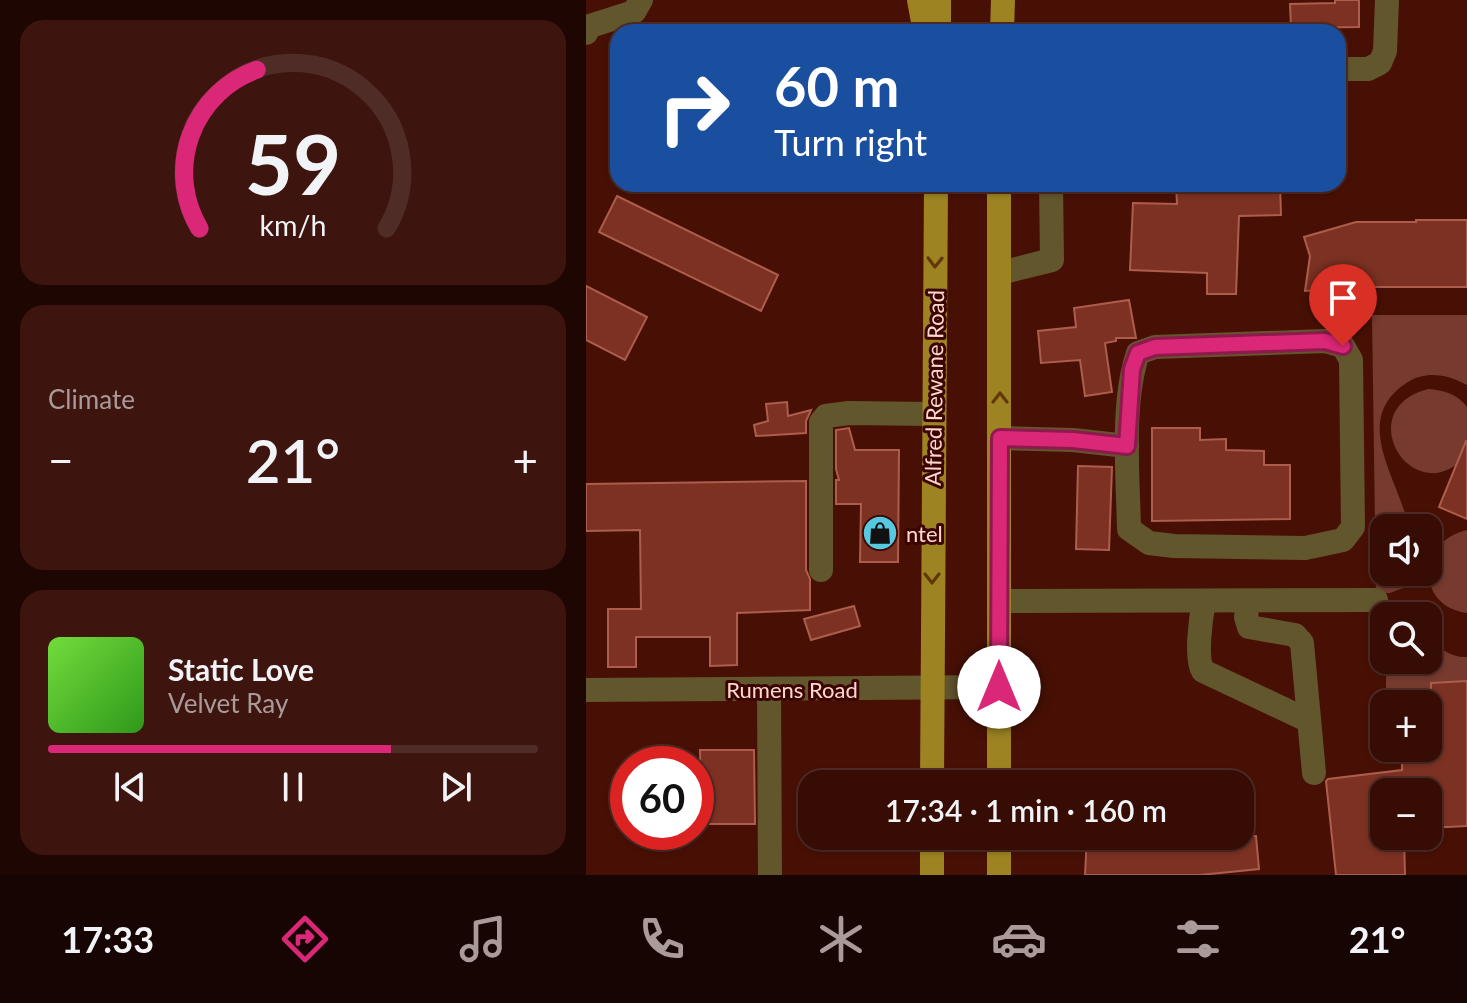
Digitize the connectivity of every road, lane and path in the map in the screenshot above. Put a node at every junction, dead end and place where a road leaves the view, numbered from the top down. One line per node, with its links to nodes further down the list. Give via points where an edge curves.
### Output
1 (641, 0): 9 (street, via 634,12 590,26)
2 (919, 0): 6 (main road)
3 (939, 0): 7 (main road)
4 (1001, 0): 8 (main road)
5 (1387, 0): 10 (street, via 1380,63)
6 (924, 24)
7 (939, 24)
8 (1001, 24)
9 (586, 33)
10 (1346, 69)
11 (936, 192): 15 (main road, Alfred Rewane Road, one-way to 15)
12 (999, 192): 14 (main road)
13 (1051, 192): 14 (street, via 1052,260)
14 (1000, 273): 16 (main road, one-way to 14)
15 (933, 414): 18 (street, via 849,413 826,416 821,422); 24 (main road, Alfred Rewane Road, one-way to 24)
16 (1000, 438): 17 (street); 20 (main road)
17 (1127, 446): 17 (street, via 1129,529 1149,543 1305,548 1343,540 1353,527 1351,360 1343,346 1325,341 1249,342 1155,347 1138,353 1132,369)
18 (821, 570)
19 (1376, 600): 22 (street)
20 (999, 601): 21 (street); 23 (main road)
21 (1204, 601): 22 (street); 22 (street)
22 (1229, 620): 27 (street, via 1300,638); 27 (street, via 1199,665 1203,671)
23 (999, 687): 24 (street, Rumens Road); 29 (main road)
24 (932, 688): 25 (street, Rumens Road); 28 (main road, Alfred Rewane Road)
25 (769, 689): 26 (street, Rumens Road); 33 (street)
26 (586, 690)
27 (1309, 721): 30 (street)
28 (932, 770)
29 (999, 770)
30 (1314, 773)
31 (932, 850): 34 (main road)
32 (999, 850): 35 (main road)
33 (770, 875)
34 (932, 875)
35 (999, 875)

